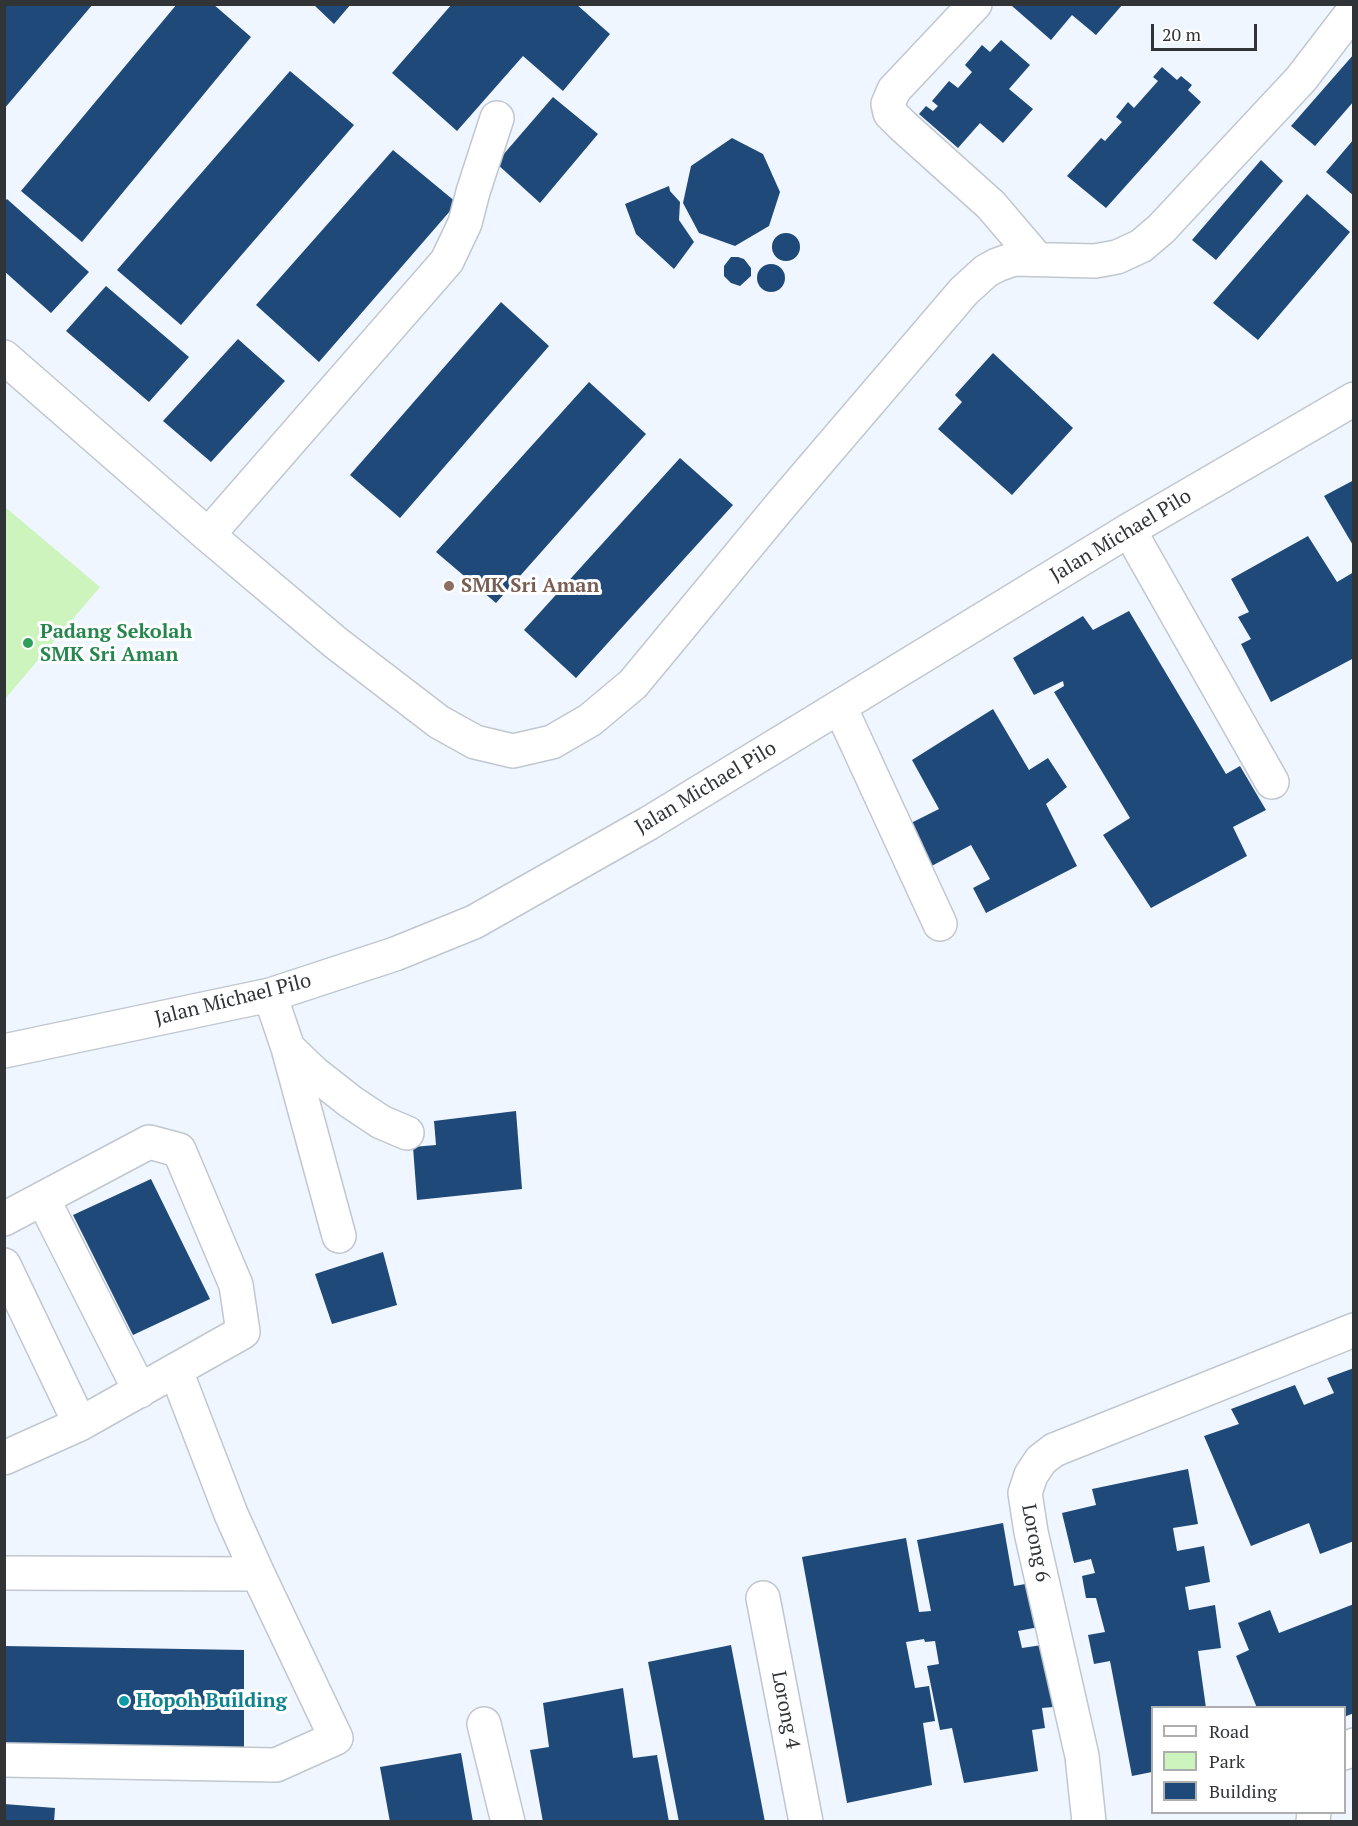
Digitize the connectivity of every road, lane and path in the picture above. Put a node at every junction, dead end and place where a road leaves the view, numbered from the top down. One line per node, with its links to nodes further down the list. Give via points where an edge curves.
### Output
1 (975, 4): 4 (street, via 894,90 888,104 903,126 991,205)
2 (1353, 10): 4 (street, via 1301,79 1141,246 1117,257 1095,261)
3 (497, 118): 8 (street, via 465,223 447,261)
4 (1037, 259): 8 (street, via 997,264 964,291 633,684 590,720 552,742 513,751 475,742 439,722 336,643)
5 (4, 357): 8 (street)
6 (1353, 399): 7 (street, Jalan Michael Pilo)
7 (1129, 530): 9 (street, Jalan Michael Pilo); 10 (street)
8 (208, 535)
9 (840, 707): 11 (street); 12 (street, Jalan Michael Pilo, via 649,824 474,922 395,954)
10 (1272, 782)
11 (940, 924)
12 (270, 995): 13 (street); 14 (street, Jalan Michael Pilo)
13 (288, 1048): 15 (street, via 351,1101 381,1122); 18 (street)
14 (4, 1051)
15 (407, 1133)
16 (43, 1199): 17 (street); 21 (street, via 149,1142 179,1150 236,1285 243,1332); 22 (street)
17 (4, 1219)
18 (339, 1236)
19 (4, 1265): 23 (street)
20 (1353, 1330): 32 (street, Lorong 6, via 1054,1450 1031,1475 1026,1493 1031,1532 1082,1756)
21 (176, 1371): 22 (street); 26 (street)
22 (140, 1391): 23 (street)
23 (80, 1424): 24 (street)
24 (4, 1458)
25 (4, 1573): 26 (street)
26 (258, 1574): 29 (street, via 336,1738 276,1765)
27 (763, 1598): 31 (street, Lorong 4)
28 (484, 1724): 30 (street)
29 (4, 1760)
30 (508, 1821)
31 (806, 1821)
32 (1089, 1821)

